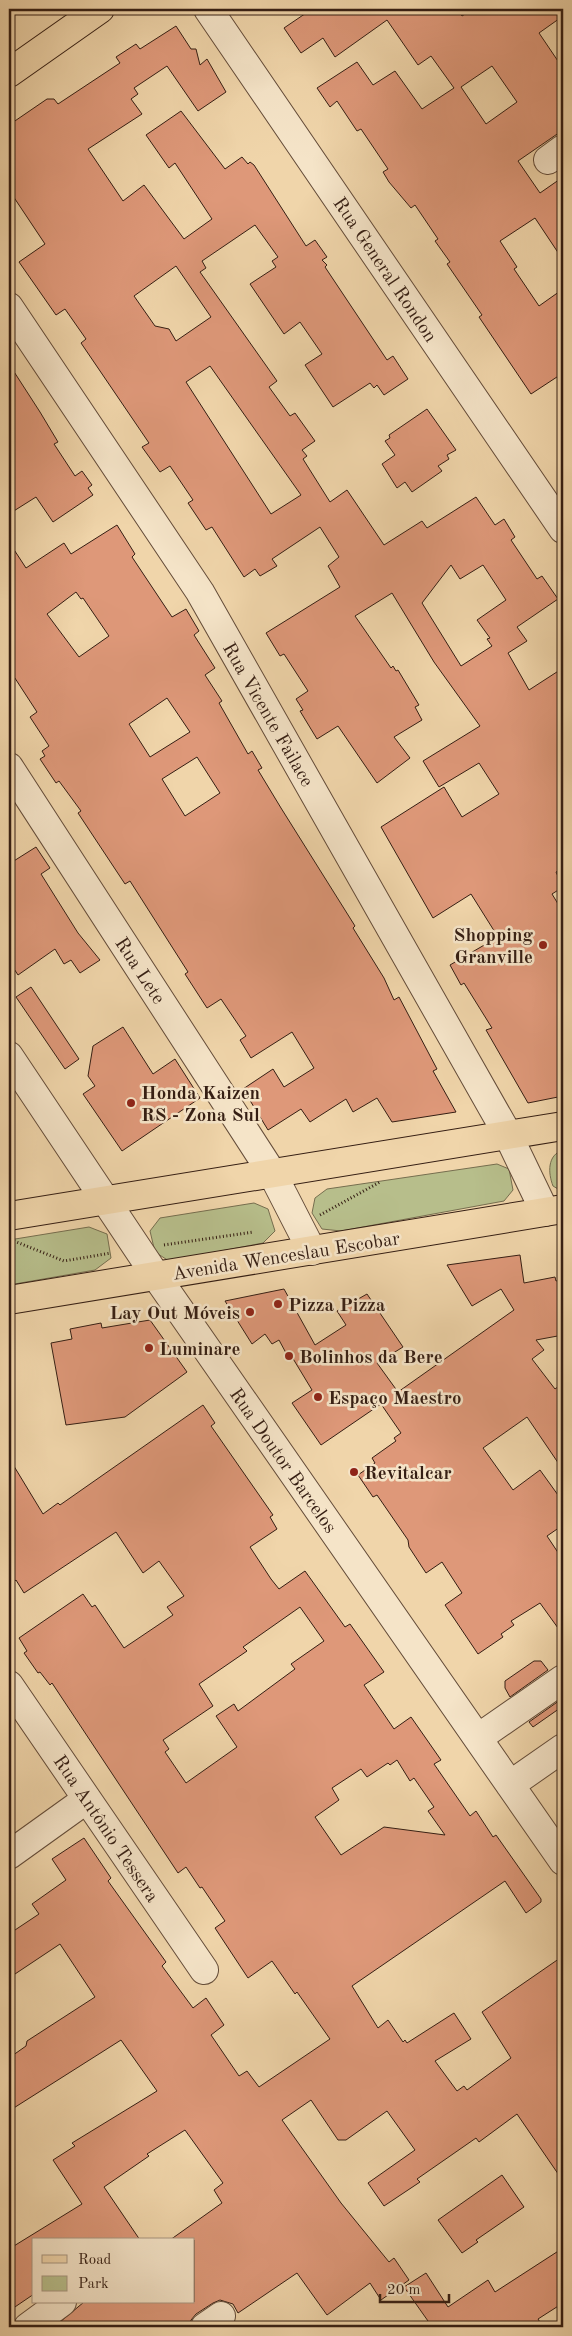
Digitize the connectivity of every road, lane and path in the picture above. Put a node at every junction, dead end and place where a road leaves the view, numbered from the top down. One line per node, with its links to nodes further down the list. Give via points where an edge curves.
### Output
1 (208, 9): 5 (street, Rua General Rondon)
2 (92, 11): 3 (main road)
3 (9, 73)
4 (9, 307): 9 (street, Rua Vicente Failace, via 200,592)
5 (563, 530)
6 (9, 767): 10 (street, Rua Lete)
7 (9, 1056): 11 (street, Rua Doutor Barcelos)
8 (563, 1126): 9 (main road)
9 (508, 1135): 10 (main road); 12 (street, Rua Vicente Failace)
10 (272, 1173): 11 (main road); 14 (street, Rua Lete)
11 (108, 1200): 13 (main road); 15 (street, Rua Doutor Barcelos)
12 (554, 1211): 14 (main road, Avenida Wenceslau Escobar)
13 (9, 1216)
14 (312, 1251): 15 (main road, Avenida Wenceslau Escobar)
15 (156, 1276): 16 (main road, Avenida Wenceslau Escobar); 19 (street, Rua Doutor Barcelos)
16 (9, 1300)
17 (563, 1679): 19 (street)
18 (9, 1685): 22 (street, Rua Antônio Tessera)
19 (478, 1738): 21 (street, Rua Doutor Barcelos)
20 (563, 1748): 21 (street)
21 (510, 1785): 24 (street, Rua Doutor Barcelos)
22 (87, 1799): 23 (street); 25 (street, Rua Antônio Tessera)
23 (9, 1855)
24 (563, 1861)
25 (204, 1970)
26 (59, 2304): 27 (street)
27 (28, 2327)

